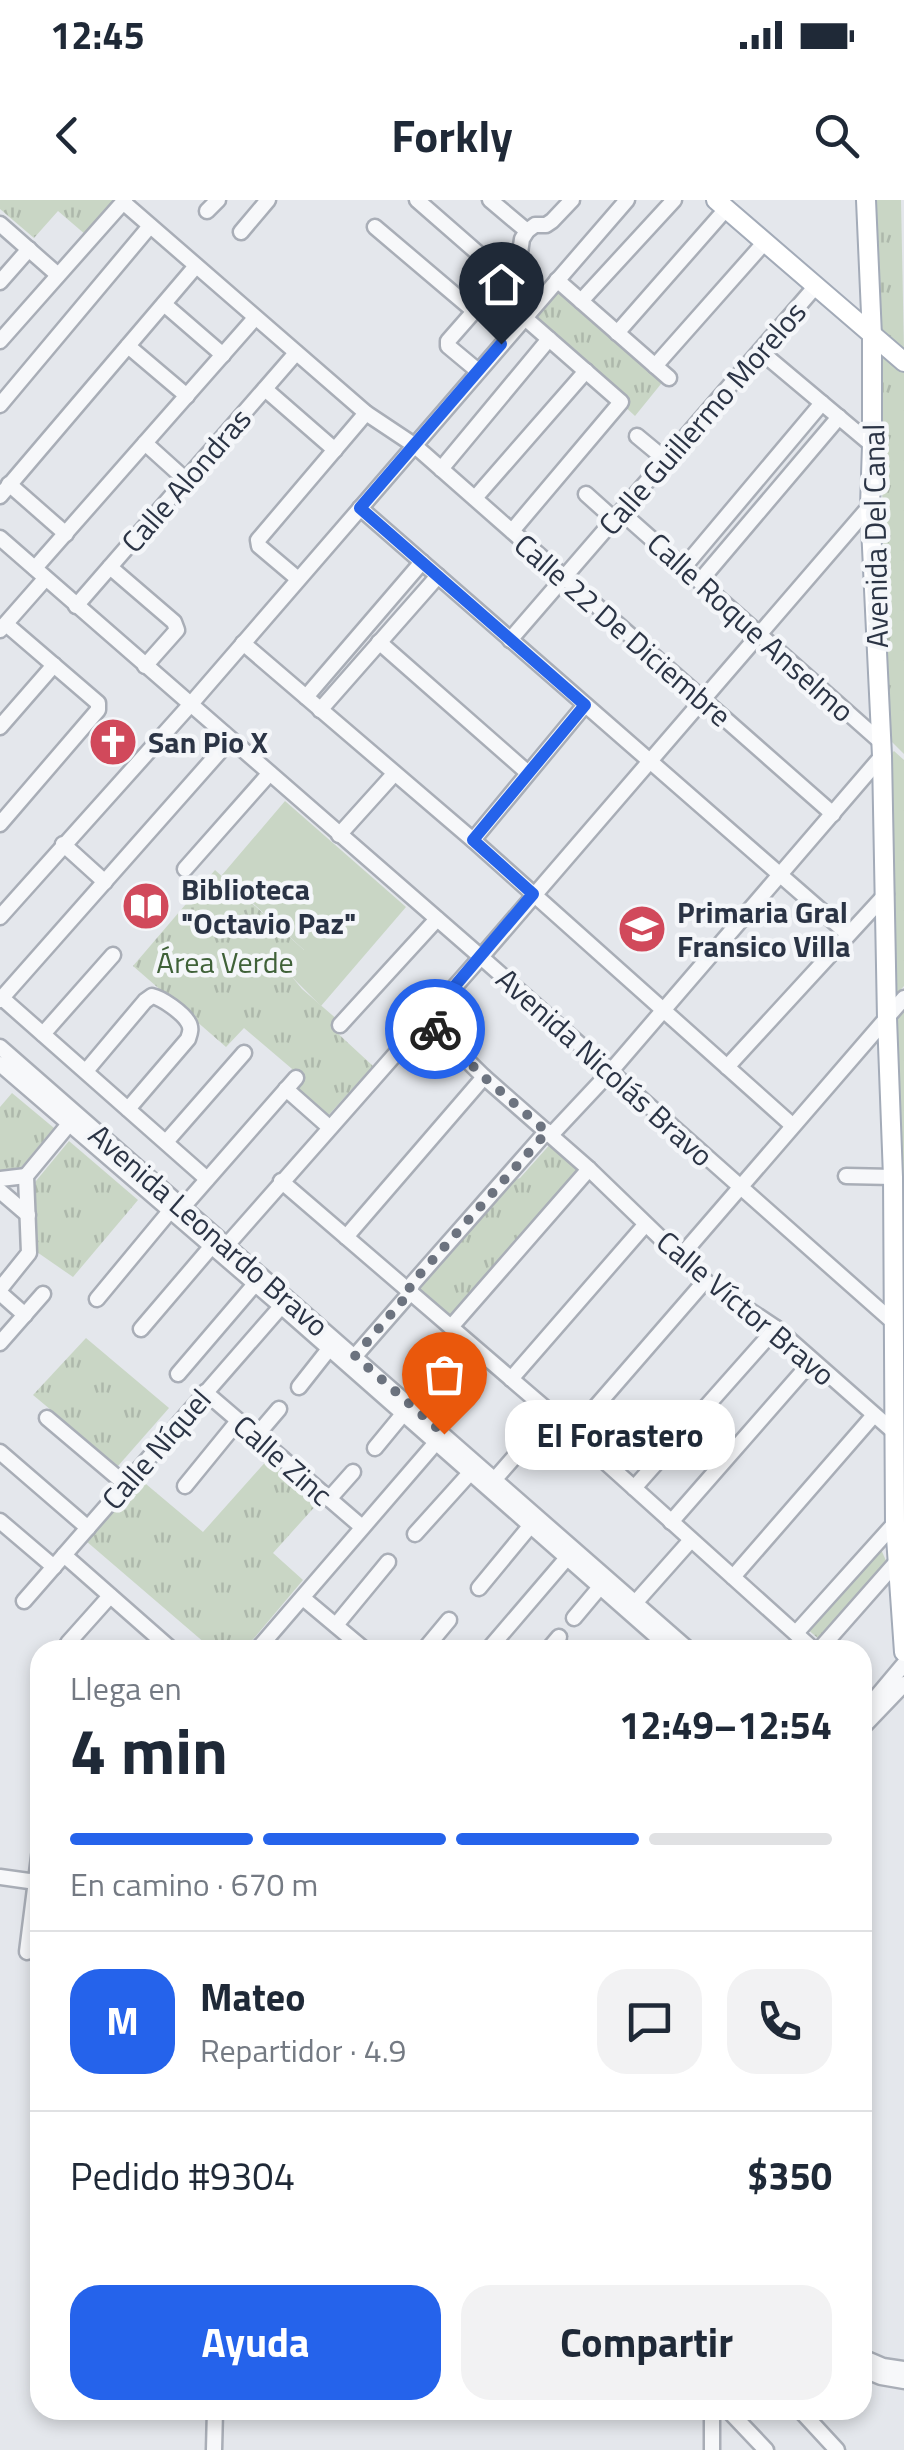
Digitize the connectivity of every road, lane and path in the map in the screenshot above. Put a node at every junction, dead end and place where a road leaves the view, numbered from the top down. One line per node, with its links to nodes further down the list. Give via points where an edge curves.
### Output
1 (268, 200): 14 (street)
2 (417, 200): 19 (street)
3 (490, 200): 13 (street)
4 (627, 200): 20 (street)
5 (674, 200): 23 (street)
6 (866, 200): 29 (main road, Avenida Del Canal)
7 (124, 201): 11 (street, Calle 22 De Diciembre); 18 (street)
8 (568, 201): 13 (street, via 552,221)
9 (721, 205): 15 (main road); 28 (street)
10 (0, 224): 16 (street)
11 (150, 226): 17 (street, Calle 22 De Diciembre); 44 (street)
12 (375, 226): 25 (street)
13 (526, 231): 19 (street, via 518,260)
14 (241, 232)
15 (764, 242): 22 (main road); 37 (street)
16 (29, 249): 18 (street); 21 (street)
17 (196, 266): 24 (street); 26 (street, Calle 22 De Diciembre)
18 (58, 275): 31 (street)
19 (504, 276): 25 (street)
20 (557, 280): 23 (street); 27 (street)
21 (0, 282)
22 (815, 287): 29 (main road); 33 (street, Calle Guillermo Morelos)
23 (581, 301): 28 (street)
24 (164, 304): 32 (street); 35 (street)
25 (474, 311): 38 (street, via 448,346)
26 (256, 318): 34 (street, Calle 22 De Diciembre); 35 (street, Calle Alondras)
27 (525, 318): 30 (street); 38 (street)
28 (618, 333): 37 (street)
29 (872, 336): 36 (main road); 50 (main road, Avenida Del Canal)
30 (549, 339): 39 (street); 53 (street)
31 (0, 341)
32 (128, 346): 42 (street); 55 (street)
33 (760, 351): 43 (street); 52 (street, Calle Guillermo Morelos)
34 (296, 353): 41 (street, Calle Alondras); 45 (street, Calle 22 De Diciembre)
35 (223, 355): 42 (street, Calle Alondras)
36 (904, 362)
37 (655, 366): 40 (street)
38 (478, 371): 49 (street)
39 (586, 371): 57 (street); 61 (street, via 621,402)
40 (670, 378)
41 (265, 390): 51 (street); 54 (street, Calle Alondras)
42 (187, 396): 48 (street, Calle Alondras)
43 (822, 403): 46 (street); 66 (street)
44 (0, 404)
45 (366, 414): 49 (street, Calle 22 De Diciembre); 51 (street)
46 (839, 417): 50 (street); 71 (street)
47 (637, 436): 52 (street)
48 (145, 443): 54 (street); 62 (street, Calle Alondras)
49 (414, 445): 53 (street, Calle 22 De Diciembre); 59 (street)
50 (872, 445): 58 (main road, Avenida Del Canal)
51 (335, 450): 70 (street, via 258,540)
52 (666, 460): 60 (street, Calle Guillermo Morelos)
53 (441, 468): 57 (street, Calle 22 De Diciembre)
54 (186, 480): 65 (street, Calle Alondras)
55 (5, 490): 62 (street)
56 (586, 494): 60 (street, Calle Roque Anselmo)
57 (475, 498): 61 (street, Calle 22 De Diciembre)
58 (870, 506): 74 (street); 87 (main road, Avenida Del Canal)
59 (360, 508): 64 (street); 70 (street)
60 (618, 516): 66 (street, Calle Roque Anselmo); 69 (street, Calle Guillermo Morelos)
61 (512, 531): 69 (street, Calle 22 De Diciembre)
62 (66, 534): 67 (street, Calle Alondras)
63 (0, 538): 67 (street, Avenida Nicolás Bravo)
64 (422, 562): 68 (street); 80 (street)
65 (110, 567): 72 (street, Calle Alondras); 79 (street, via 174,622 176,630)
66 (684, 567): 71 (street, Calle Roque Anselmo)
67 (40, 574): 72 (street, Avenida Nicolás Bravo); 73 (street, Calle Alondras)
68 (438, 576): 75 (street); 76 (street)
69 (564, 578): 75 (street, Calle Guillermo Morelos); 81 (street, Calle 22 De Diciembre)
70 (298, 580): 77 (street)
71 (700, 581): 74 (street, Calle Roque Anselmo)
72 (76, 606): 79 (street, Avenida Nicolás Bravo)
73 (3, 627): 78 (street)
74 (759, 633): 81 (street); 87 (street, Calle Roque Anselmo)
75 (510, 640): 83 (street)
76 (379, 642): 84 (street); 89 (street)
77 (243, 643): 80 (street); 82 (street)
78 (54, 664): 85 (street); 93 (street, via 98,710)
79 (146, 666): 82 (street, Avenida Nicolás Bravo)
80 (306, 697): 84 (street)
81 (702, 699): 88 (street); 92 (street, Calle 22 De Diciembre)
82 (190, 705): 86 (street, Avenida Nicolás Bravo); 96 (street)
83 (585, 705): 88 (street); 89 (street)
84 (320, 710): 91 (street)
85 (0, 727)
86 (230, 740): 90 (street, Avenida Nicolás Bravo); 99 (street)
87 (882, 749): 92 (street); 101 (main road, Avenida Del Canal)
88 (648, 761): 98 (street); 100 (street)
89 (528, 773): 95 (street)
90 (269, 774): 94 (street, Avenida Nicolás Bravo); 97 (street)
91 (394, 774): 94 (street); 95 (street)
92 (833, 814): 98 (street)
93 (0, 824)
94 (340, 834): 103 (street, Avenida Nicolás Bravo)
95 (473, 840): 100 (street)
96 (63, 844): 99 (street); 102 (street)
97 (185, 868)
98 (780, 875): 104 (street); 109 (street)
99 (105, 882): 108 (street)
100 (533, 894): 106 (street); 109 (street)
101 (886, 894): 104 (street); 110 (main road, Avenida Del Canal)
102 (0, 917)
103 (437, 919): 106 (street, Avenida Nicolás Bravo); 112 (street)
104 (848, 934): 117 (street)
105 (112, 954): 113 (street)
106 (482, 957): 111 (street); 118 (street, Avenida Nicolás Bravo)
107 (904, 998): 110 (street)
108 (1, 999): 113 (street)
109 (662, 1010): 117 (street); 118 (street)
110 (886, 1018): 123 (street); 130 (main road, Avenida Del Canal)
111 (426, 1020): 120 (street, Calle Víctor Bravo); 124 (street)
112 (340, 1025)
113 (43, 1034): 119 (street)
114 (0, 1047): 122 (street, Avenida Leonardo Bravo)
115 (244, 1054): 126 (street)
116 (0, 1064): 122 (street, Avenida Leonardo Bravo)
117 (727, 1067): 123 (street)
118 (611, 1070): 125 (street); 134 (street, Avenida Nicolás Bravo)
119 (86, 1071): 121 (street); 121 (street, via 152,996 188,1022 188,1039)
120 (484, 1077): 125 (street, Calle Víctor Bravo); 139 (street)
121 (128, 1109): 126 (street)
122 (73, 1120): 128 (street); 136 (street, Avenida Leonardo Bravo)
123 (792, 1125): 134 (street)
124 (329, 1128): 132 (street, via 291,1084); 133 (street)
125 (550, 1134): 127 (street, Calle Víctor Bravo); 145 (street)
126 (166, 1142): 132 (street)
127 (589, 1169): 138 (street, Calle Víctor Bravo); 151 (street)
128 (26, 1176): 131 (street); 137 (street)
129 (846, 1176): 130 (street)
130 (892, 1177): 150 (main road, Avenida Del Canal)
131 (0, 1179)
132 (207, 1179): 136 (street)
133 (282, 1182): 139 (street); 140 (street)
134 (739, 1186): 141 (street); 150 (street, Avenida Nicolás Bravo)
135 (0, 1191): 137 (street)
136 (176, 1209): 140 (street, Avenida Leonardo Bravo); 147 (street)
137 (28, 1215): 144 (street, via 29,1252)
138 (645, 1224): 141 (street, Calle Víctor Bravo); 159 (street)
139 (346, 1237): 145 (street)
140 (219, 1246): 143 (street, Avenida Leonardo Bravo); 148 (street, Avenida Leonardo Bravo); 153 (street)
141 (680, 1256): 142 (street, Calle Víctor Bravo)
142 (705, 1281): 152 (street, Calle Víctor Bravo); 169 (street)
143 (254, 1284): 148 (street, Avenida Leonardo Bravo); 158 (street)
144 (0, 1291): 149 (street)
145 (410, 1292): 151 (street); 156 (street)
146 (43, 1294): 149 (street)
147 (97, 1299)
148 (285, 1302): 155 (street, Avenida Leonardo Bravo); 156 (street, Avenida Leonardo Bravo); 161 (street, Calle Níquel)
149 (25, 1314): 154 (street)
150 (898, 1326): 168 (main road, Avenida Del Canal)
151 (451, 1327): 159 (street)
152 (776, 1328): 157 (street, Calle Víctor Bravo); 179 (street)
153 (141, 1330)
154 (0, 1343)
155 (330, 1349): 160 (street); 163 (street, Avenida Leonardo Bravo)
156 (355, 1356): 171 (street, Avenida Leonardo Bravo)
157 (812, 1361): 165 (street, Calle Víctor Bravo); 182 (street)
158 (178, 1374)
159 (511, 1379): 164 (street)
160 (298, 1387)
161 (205, 1392): 167 (street, Calle Zinc); 177 (street, Calle Níquel)
162 (279, 1408): 170 (street)
163 (403, 1414): 171 (street, Avenida Leonardo Bravo); 172 (street)
164 (552, 1414): 169 (street); 176 (street)
165 (874, 1416): 168 (street, Calle Víctor Bravo); 193 (street)
166 (47, 1418): 177 (street)
167 (238, 1421): 170 (street, Calle Zinc); 178 (street)
168 (893, 1430): 183 (main road, Avenida Del Canal)
169 (573, 1433): 179 (street)
170 (256, 1436): 180 (street, Calle Zinc)
171 (440, 1438): 175 (street, Avenida Leonardo Bravo); 176 (street, Avenida Leonardo Bravo); 186 (street)
172 (375, 1448)
173 (0, 1452): 185 (street)
174 (353, 1472): 180 (street)
175 (470, 1473): 184 (street, Avenida Leonardo Bravo); 187 (street)
176 (494, 1480): 189 (street, Avenida Leonardo Bravo)
177 (125, 1484): 185 (street, Calle Níquel)
178 (186, 1486)
179 (634, 1488): 182 (street)
180 (329, 1499): 186 (street, Calle Zinc)
181 (0, 1521): 191 (street)
182 (671, 1522): 188 (street)
183 (895, 1524): 190 (main road, Avenida Del Canal); 203 (street)
184 (531, 1525): 189 (street, Avenida Leonardo Bravo); 194 (street)
185 (88, 1528): 191 (street, Calle Níquel)
186 (362, 1528): 197 (street)
187 (415, 1534)
188 (691, 1540): 193 (street); 199 (street)
189 (570, 1554): 195 (street, Avenida Leonardo Bravo); 199 (street, Avenida Leonardo Bravo); 210 (street)
190 (900, 1557): 215 (street); 216 (main road, Avenida Del Canal)
191 (59, 1561): 196 (street); 198 (street, Calle Níquel)
192 (388, 1562): 202 (street)
193 (733, 1577): 203 (street)
194 (479, 1588)
195 (600, 1588): 200 (street); 212 (street, Avenida Leonardo Bravo)
196 (110, 1596): 205 (street); 206 (street)
197 (303, 1598): 202 (street); 207 (street)
198 (24, 1601)
199 (635, 1603): 213 (street, Avenida Leonardo Bravo)
200 (574, 1618)
201 (449, 1620): 209 (street)
202 (336, 1625): 208 (street)
203 (796, 1634): 214 (street)
204 (559, 1636): 211 (street)
205 (71, 1640)
206 (155, 1640)
207 (266, 1640)
208 (353, 1640)
209 (432, 1640)
210 (502, 1640)
211 (556, 1640)
212 (656, 1640)
213 (678, 1640)
214 (804, 1640)
215 (825, 1640)
216 (904, 1652)
217 (904, 1664): 219 (street)
218 (904, 1684): 220 (street)
219 (872, 1702)
220 (872, 1718)
221 (0, 1877): 222 (street)
222 (30, 1881)
223 (30, 1942): 224 (street)
224 (27, 1952)
225 (872, 2362): 226 (street)
226 (904, 2369)
227 (872, 2373): 228 (street)
228 (904, 2382)
229 (216, 2420): 233 (street)
230 (712, 2420): 234 (street)
231 (738, 2420): 235 (street)
232 (809, 2420): 236 (street)
233 (214, 2450)
234 (712, 2450)
235 (766, 2450)
236 (837, 2450)

